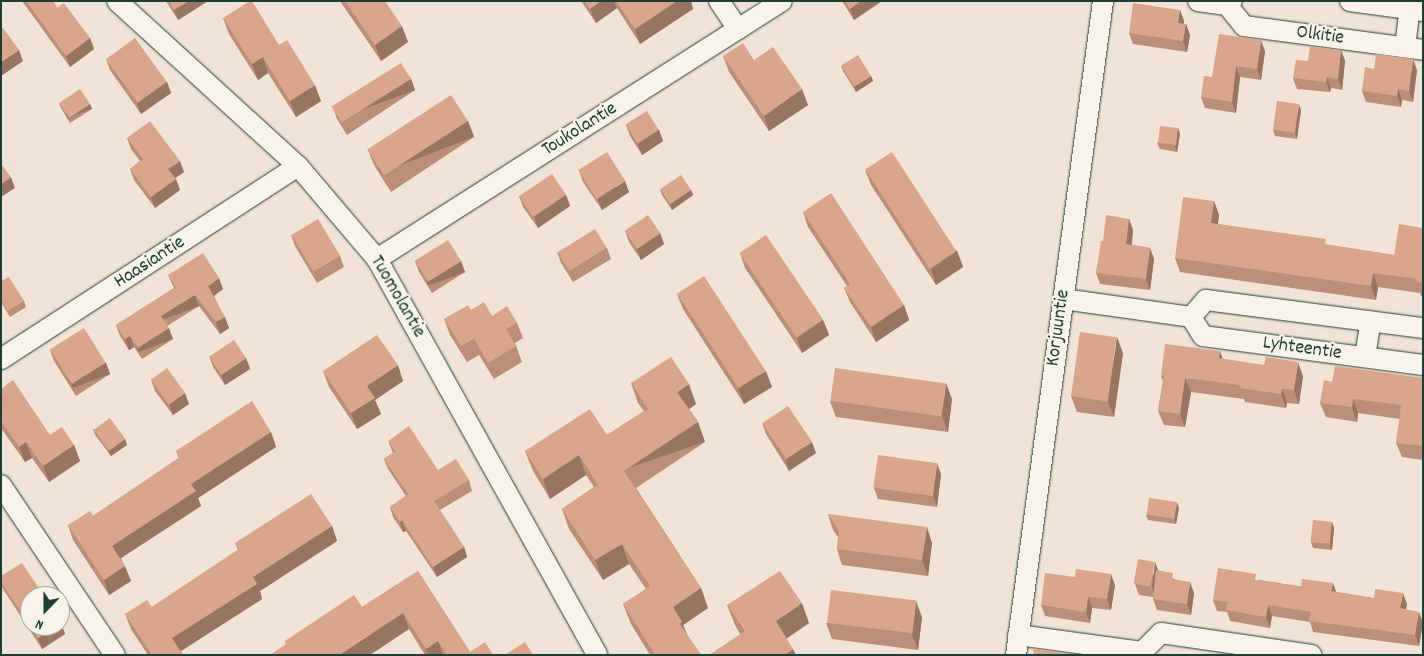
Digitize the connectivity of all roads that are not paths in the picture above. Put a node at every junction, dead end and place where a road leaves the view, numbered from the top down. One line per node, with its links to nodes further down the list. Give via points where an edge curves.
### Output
1 (117, 1): 11 (street, Tuomolantie)
2 (719, 1): 9 (street)
3 (782, 1): 9 (street, Toukolantie)
4 (1103, 1): 13 (street, Korjuuntie)
5 (1198, 1): 7 (street, Olkitie)
6 (1350, 1): 8 (street, Olkitie)
7 (1230, 3): 10 (street, Olkitie, via 1244,26)
8 (1416, 10): 10 (street)
9 (738, 29): 12 (street, Toukolantie)
10 (1414, 49)
11 (298, 166): 12 (street, Tuomolantie); 18 (street, Haasiantie)
12 (377, 259): 24 (street, Tuomolantie)
13 (1063, 299): 14 (street); 21 (street, Korjuuntie)
14 (1191, 317): 15 (street, Lyhteentie, via 1206,300); 17 (street, Lyhteentie, via 1202,336)
15 (1371, 321): 16 (street, Lyhteentie); 17 (street)
16 (1423, 328)
17 (1365, 357): 19 (street, Lyhteentie)
18 (1, 359)
19 (1423, 365)
20 (1, 485): 23 (street)
21 (1018, 635): 22 (street); 25 (street, Korjuuntie)
22 (1143, 653): 26 (street, via 1161,633)
23 (115, 655)
24 (597, 655)
25 (1016, 655)
26 (1311, 655)

